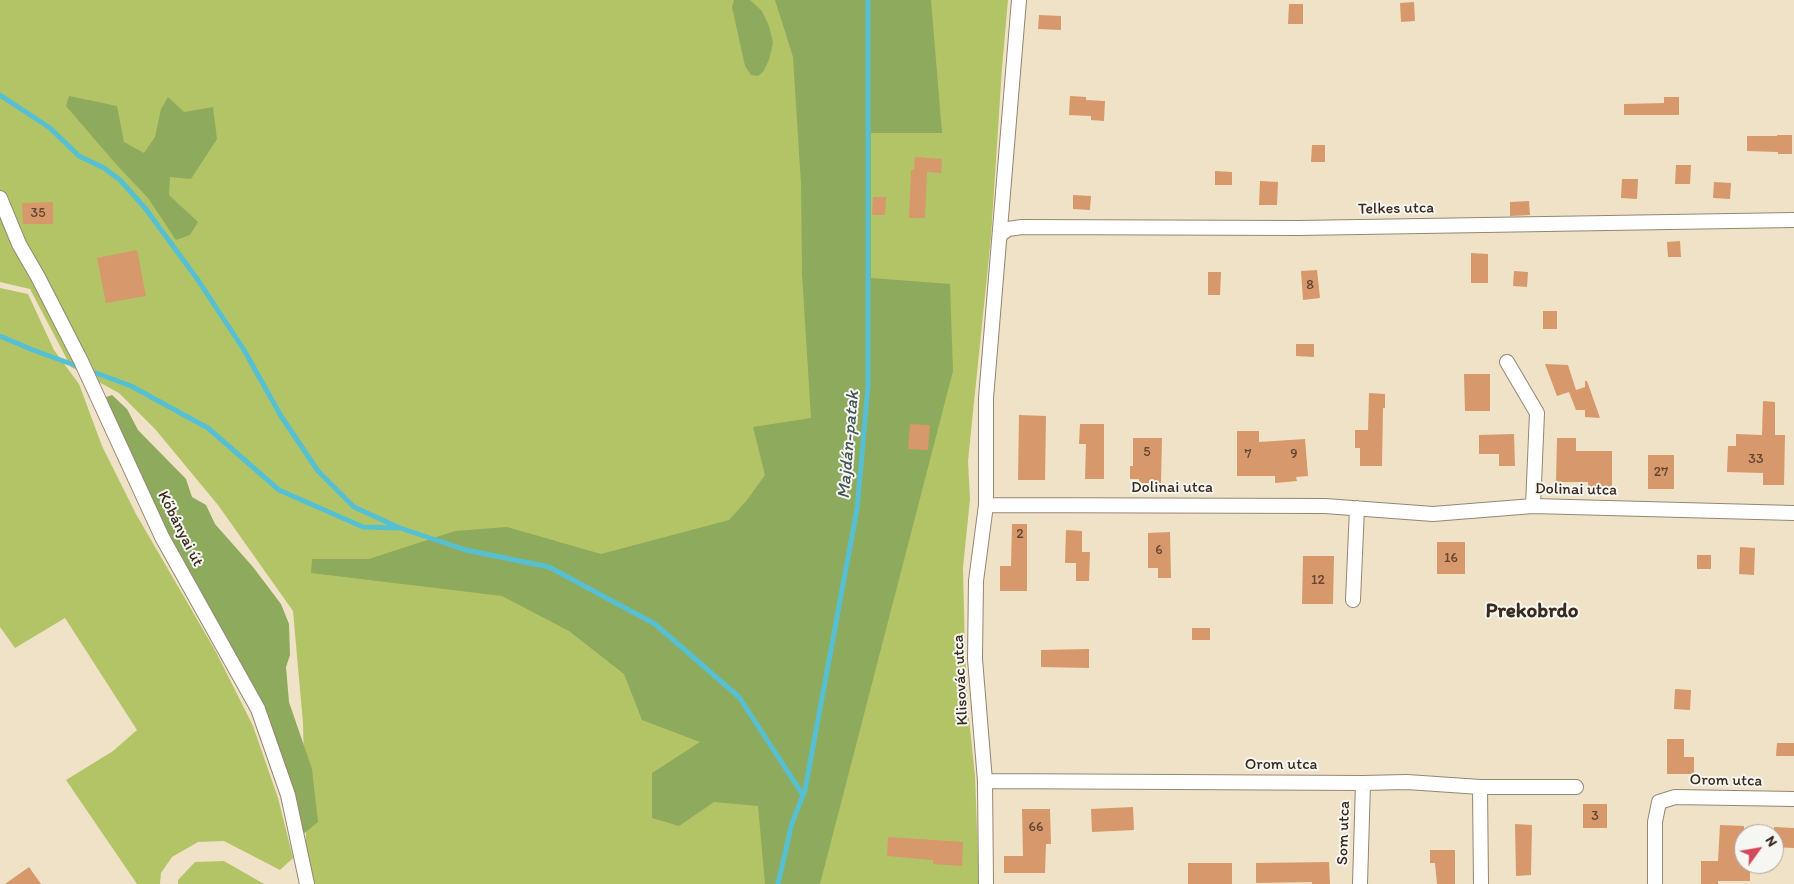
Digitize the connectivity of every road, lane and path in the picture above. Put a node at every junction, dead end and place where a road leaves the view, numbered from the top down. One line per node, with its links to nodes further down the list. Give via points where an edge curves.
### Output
1 (1019, 0): 4 (street, Klisovác utca)
2 (0, 198): 16 (street, Kőbányai út, via 19,244 81,361 162,537 258,708 288,795)
3 (1794, 220): 4 (street, Telkes utca, via 1298,228 1022,227 1008,229)
4 (1000, 235): 6 (street, Klisovác utca, via 986,398)
5 (1507, 362): 7 (street, via 1537,413)
6 (986, 505): 8 (street, Dolinai utca); 11 (street, Klisovác utca, via 976,581 975,659)
7 (1533, 506): 8 (street, Dolinai utca, via 1433,514); 9 (street, Dolinai utca)
8 (1358, 508): 10 (street)
9 (1794, 513)
10 (1353, 600)
11 (985, 781): 12 (street, Orom utca); 17 (street, Klisovác utca)
12 (1363, 783): 13 (street, Orom utca); 18 (street, Som utca)
13 (1480, 787): 14 (street, Orom utca); 19 (street)
14 (1576, 787)
15 (1794, 799): 20 (street, Orom utca, via 1675,797 1659,802 1655,822)
16 (307, 884)
17 (986, 884)
18 (1360, 884)
19 (1481, 884)
20 (1655, 884)

